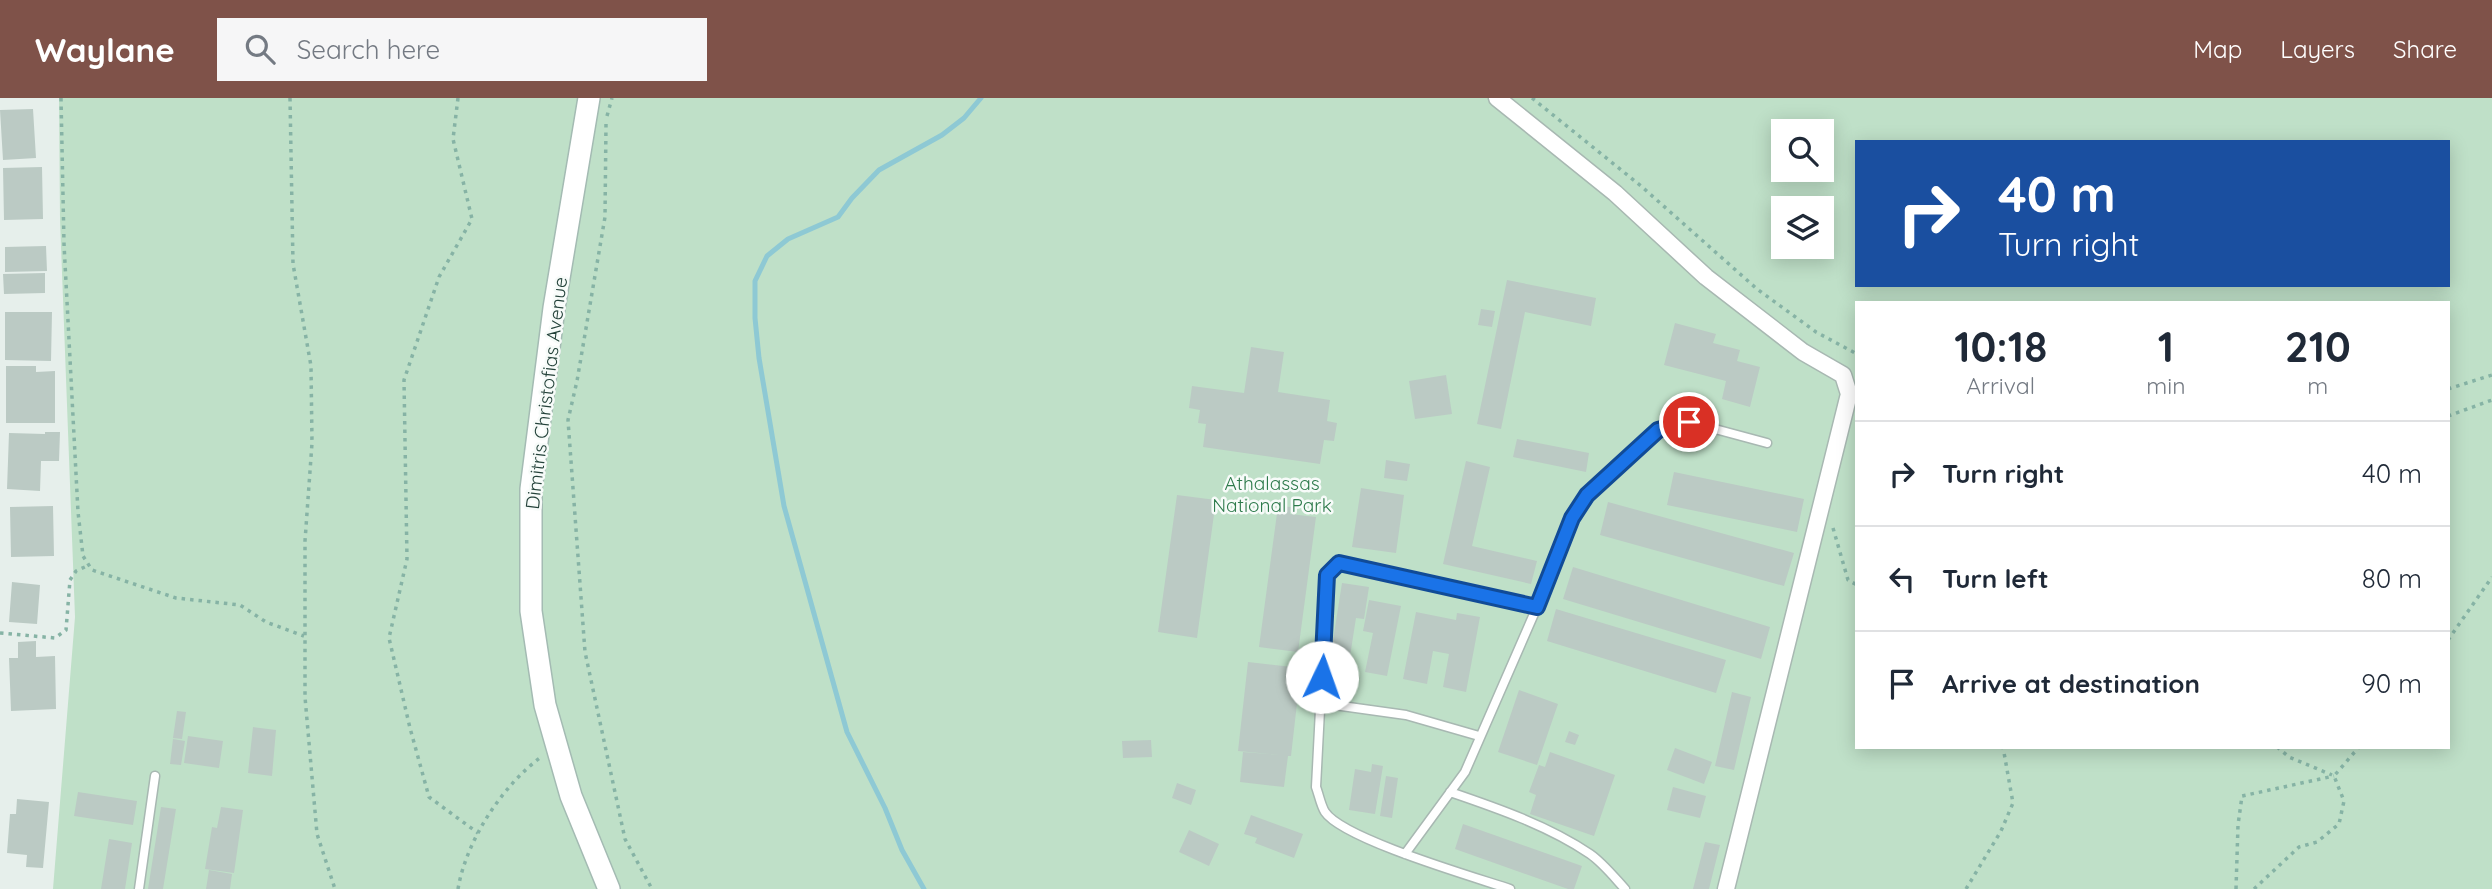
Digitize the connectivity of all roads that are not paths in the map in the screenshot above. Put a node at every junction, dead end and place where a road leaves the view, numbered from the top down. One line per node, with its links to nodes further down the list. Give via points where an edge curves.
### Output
1 (589, 98): 11 (main road, Dimitris Christofias Avenue, via 554,308 531,489 531,611 545,705 571,796)
2 (1497, 98): 14 (street, via 1615,193 1706,277 1803,352 1843,374 1849,394)
3 (1767, 443): 4 (lane, via 1689,422 1658,430 1587,495 1572,518)
4 (1537, 607): 5 (lane, via 1339,563 1327,575); 6 (lane)
5 (1320, 703): 6 (lane, via 1406,715); 9 (lane, via 1316,787 1325,812 1339,826)
6 (1479, 736): 8 (lane, via 1465,772)
7 (155, 776): 10 (lane)
8 (1450, 792): 9 (lane); 13 (lane, via 1564,838 1592,856)
9 (1405, 854): 12 (lane)
10 (139, 889)
11 (609, 889)
12 (1510, 889)
13 (1625, 889)
14 (1726, 889)

